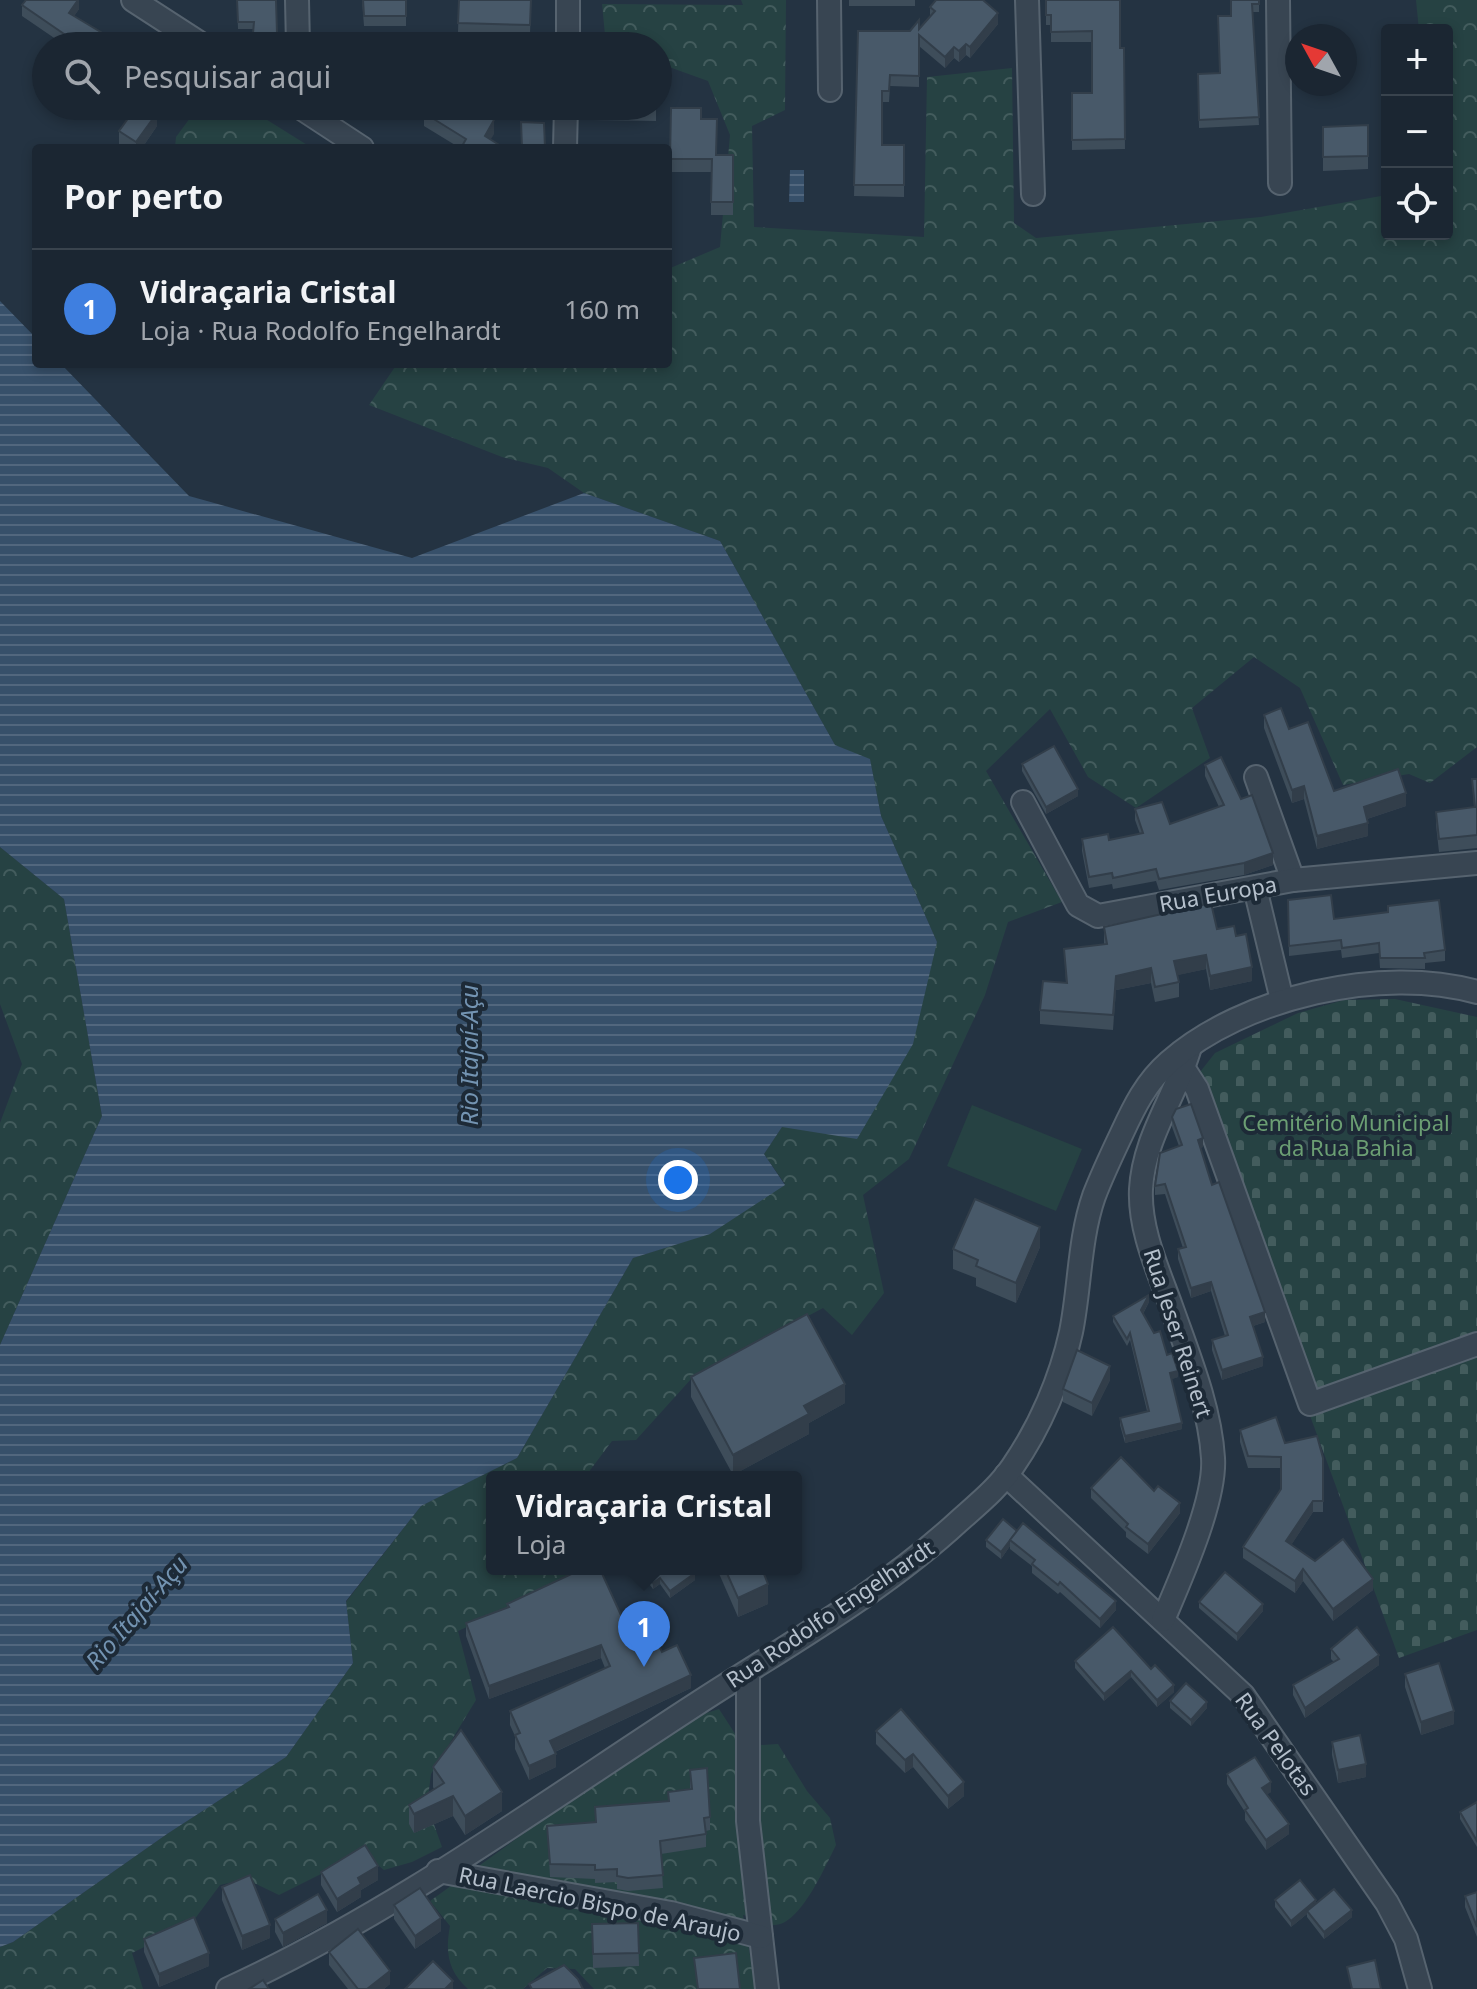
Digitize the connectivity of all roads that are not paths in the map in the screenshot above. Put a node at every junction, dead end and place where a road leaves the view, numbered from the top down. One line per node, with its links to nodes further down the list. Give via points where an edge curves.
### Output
1 (133, 0): 7 (street)
2 (297, 0): 8 (street)
3 (568, 0): 9 (street)
4 (829, 0): 10 (street)
5 (1027, 0): 16 (street)
6 (1278, 0): 15 (street)
7 (182, 32)
8 (298, 32)
9 (568, 32)
10 (830, 90)
11 (319, 120): 13 (street)
12 (566, 120): 14 (street)
13 (356, 144)
14 (565, 144)
15 (1280, 183)
16 (1033, 194)
17 (1256, 777): 20 (street)
18 (1023, 802): 21 (street, Rua Europa, via 1059,873 1087,913 1098,916)
19 (1477, 863): 20 (street, Rua Europa)
20 (1293, 880): 21 (street, Rua Europa)
21 (1255, 888): 23 (street)
22 (1477, 992): 23 (street, Rua Rodolfo Engelhardt, via 1430,983 1366,983)
23 (1282, 1000): 24 (street, Rua Rodolfo Engelhardt)
24 (1187, 1058): 25 (street, via 1310,1404); 26 (street, Rua Rodolfo Engelhardt, via 1168,1063 1147,1085 1107,1165 1093,1199 1070,1336 1044,1412); 27 (street, Rua Jeser Reinert, via 1146,1149 1141,1192 1144,1227 1207,1419 1214,1461 1209,1494)
25 (1477, 1344)
26 (1006, 1475): 27 (street, Rua Pelotas); 28 (street, Rua Rodolfo Engelhardt, via 935,1543 887,1580)
27 (1163, 1620): 33 (street, Rua Pelotas, via 1250,1704 1387,1903 1406,1939)
28 (748, 1673): 29 (street, Rua Rodolfo Engelhardt); 30 (street, via 748,1821)
29 (438, 1871): 30 (street, Rua Laercio Bispo de Araujo, via 671,1913); 31 (street, Rua Rodolfo Engelhardt, via 299,1956)
30 (761, 1937): 32 (street)
31 (228, 1989)
32 (767, 1989)
33 (1420, 1989)

